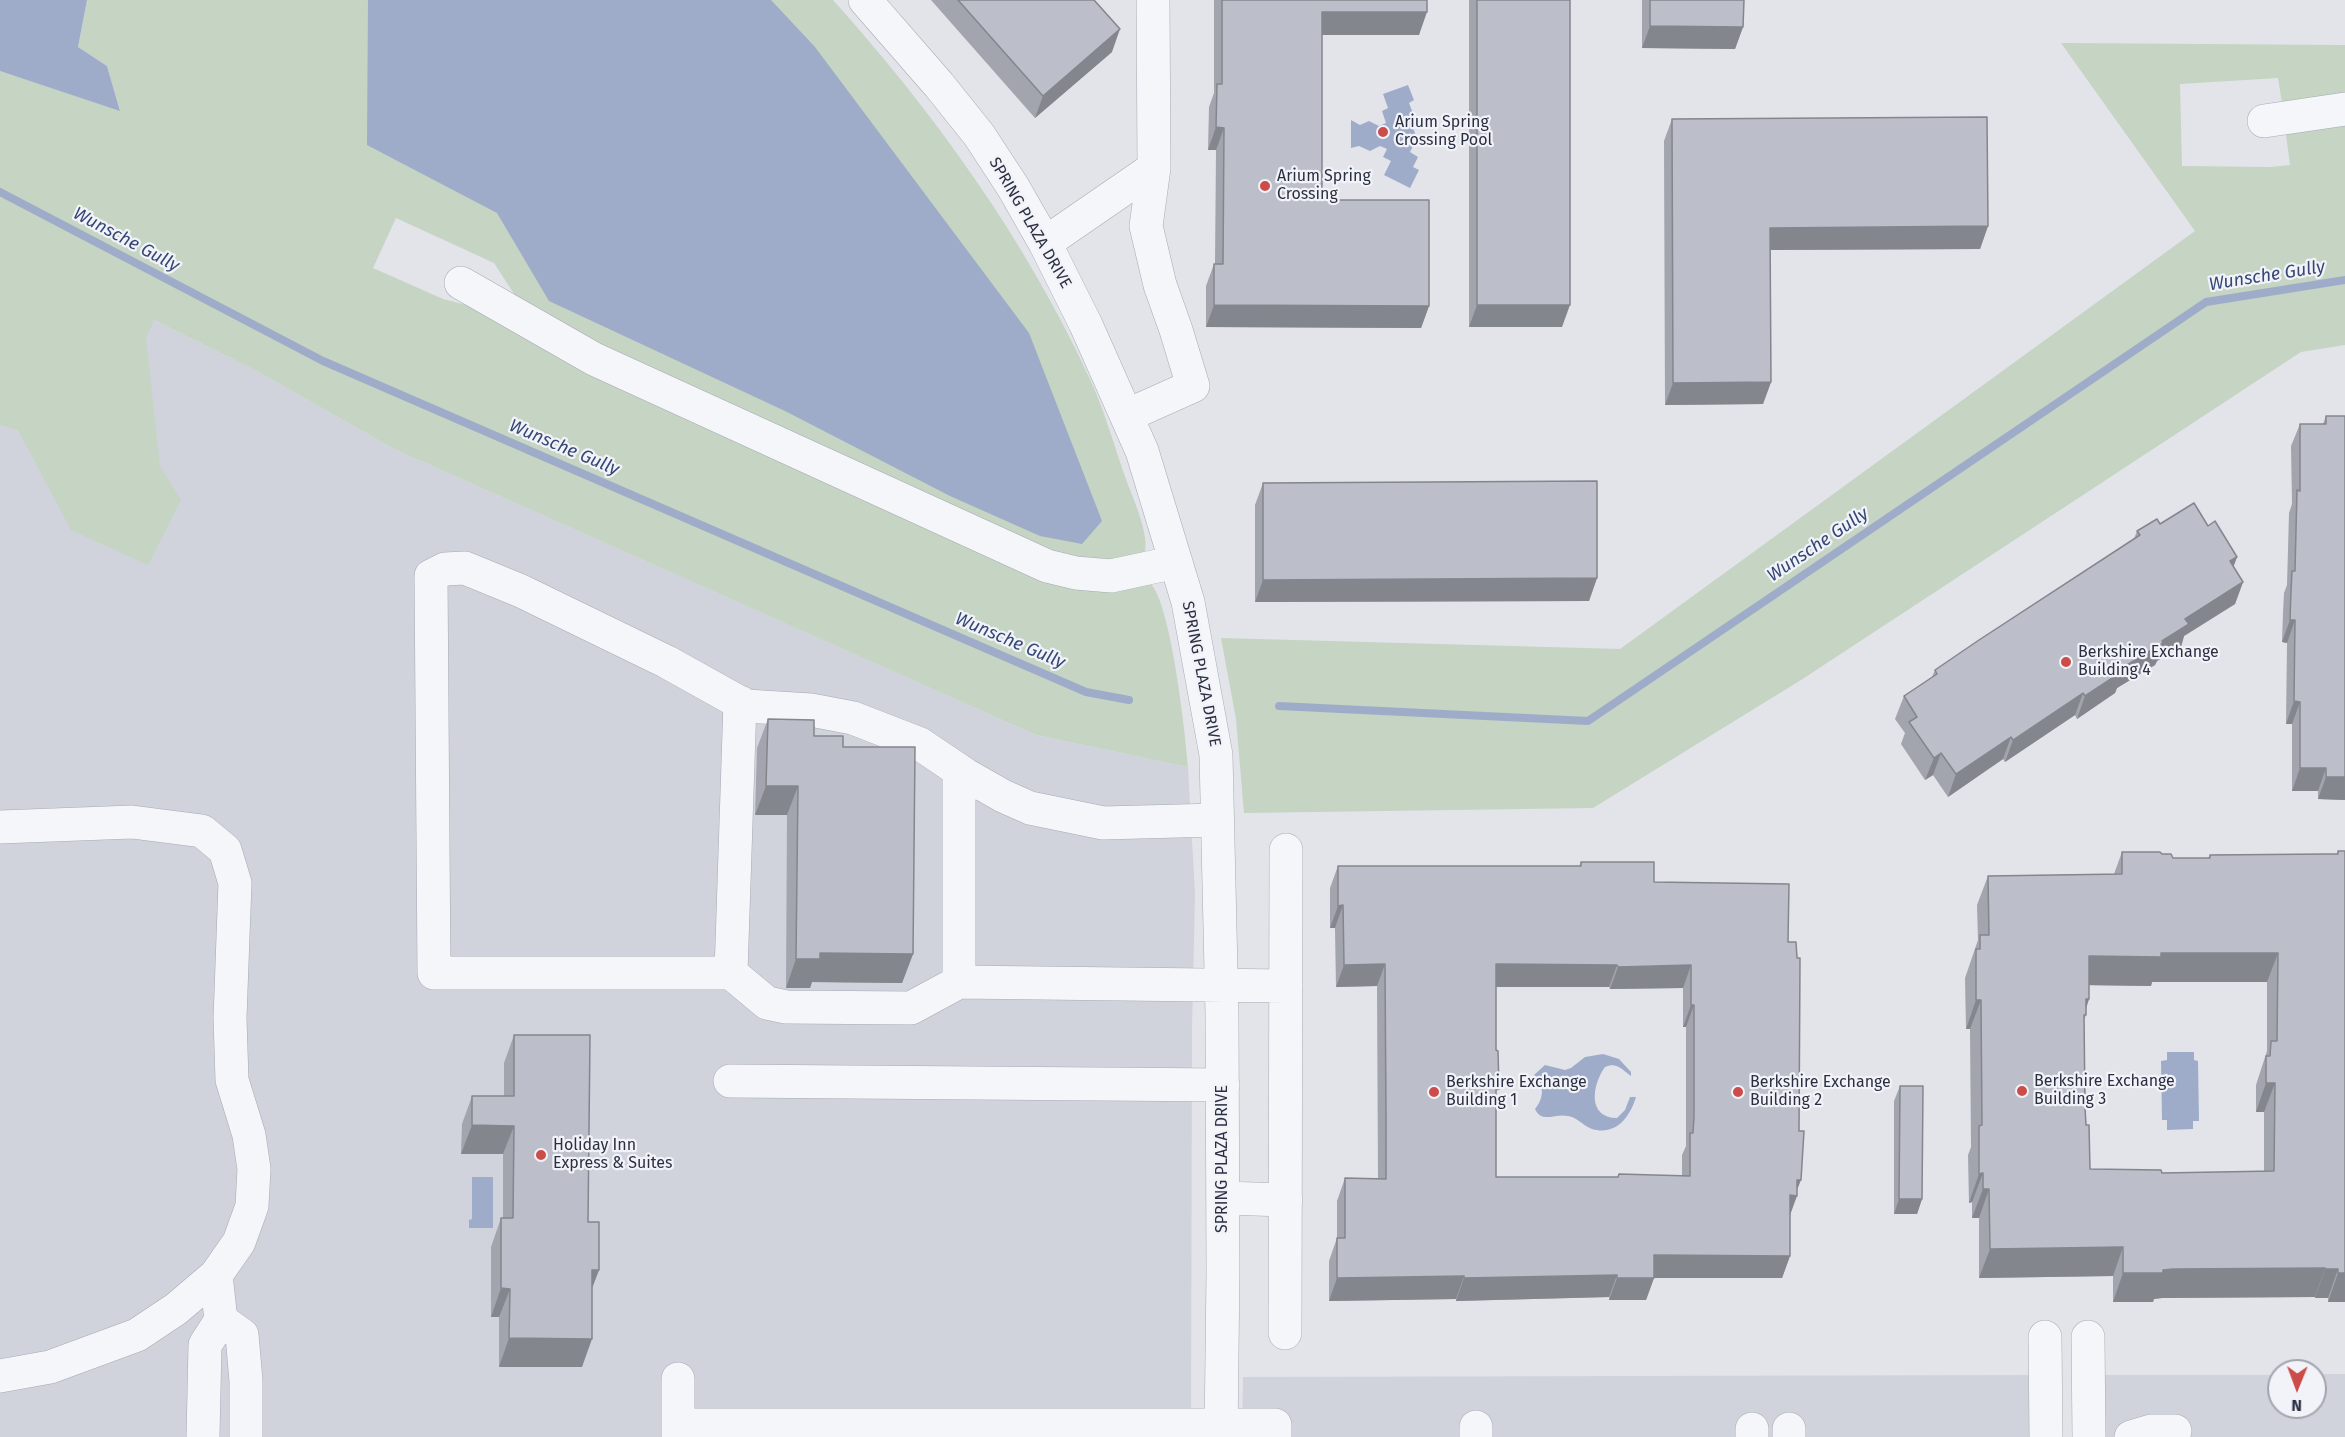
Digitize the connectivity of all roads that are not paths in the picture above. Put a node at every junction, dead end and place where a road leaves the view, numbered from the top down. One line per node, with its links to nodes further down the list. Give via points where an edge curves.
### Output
1 (865, 0): 6 (street, SPRING PLAZA DRIVE, via 979,135)
2 (1153, 0): 5 (street)
3 (2345, 109): 4 (street)
4 (2264, 121)
5 (1154, 168): 6 (street); 8 (street, via 1146,226 1192,386)
6 (1045, 243): 8 (street, SPRING PLAZA DRIVE)
7 (461, 283): 9 (street, via 594,359 1047,566 1111,576)
8 (1128, 415): 9 (street, SPRING PLAZA DRIVE)
9 (1176, 562): 12 (street, SPRING PLAZA DRIVE, via 1188,602 1216,755)
10 (740, 702): 11 (street, via 746,706 811,710 853,718 920,744); 15 (street); 15 (street, via 595,626 465,568 445,569 431,576 434,973)
11 (959, 771): 12 (street, via 1030,808 1103,823); 16 (street)
12 (1217, 820): 17 (street, SPRING PLAZA DRIVE)
13 (0, 827): 23 (street, via 132,822 202,831 225,850 235,883 232,1080 249,1135 254,1169 252,1206 239,1242)
14 (1286, 849): 18 (street)
15 (731, 973): 16 (street, via 767,1003 786,1007 911,1008)
16 (959, 982): 17 (street)
17 (1222, 985): 18 (street); 20 (street, SPRING PLAZA DRIVE)
18 (1286, 986): 22 (street)
19 (730, 1082): 20 (street)
20 (1223, 1085): 21 (street, SPRING PLAZA DRIVE)
21 (1223, 1198): 22 (street); 33 (street, SPRING PLAZA DRIVE)
22 (1286, 1200): 25 (street)
23 (216, 1275): 24 (street); 28 (street, via 176,1309 136,1335 50,1367)
24 (221, 1320): 36 (street, via 205,1346); 37 (street, via 242,1335)
25 (1285, 1333)
26 (2045, 1337): 38 (street)
27 (2088, 1337): 39 (street)
28 (0, 1377)
29 (678, 1379): 30 (street)
30 (678, 1431): 31 (street)
31 (772, 1431): 32 (street)
32 (978, 1431): 33 (street)
33 (1221, 1431): 34 (street)
34 (1275, 1431)
35 (2175, 1431): 40 (street, via 2151,1431)
36 (203, 1437)
37 (246, 1437)
38 (2046, 1437)
39 (2089, 1437)
40 (2131, 1437)

